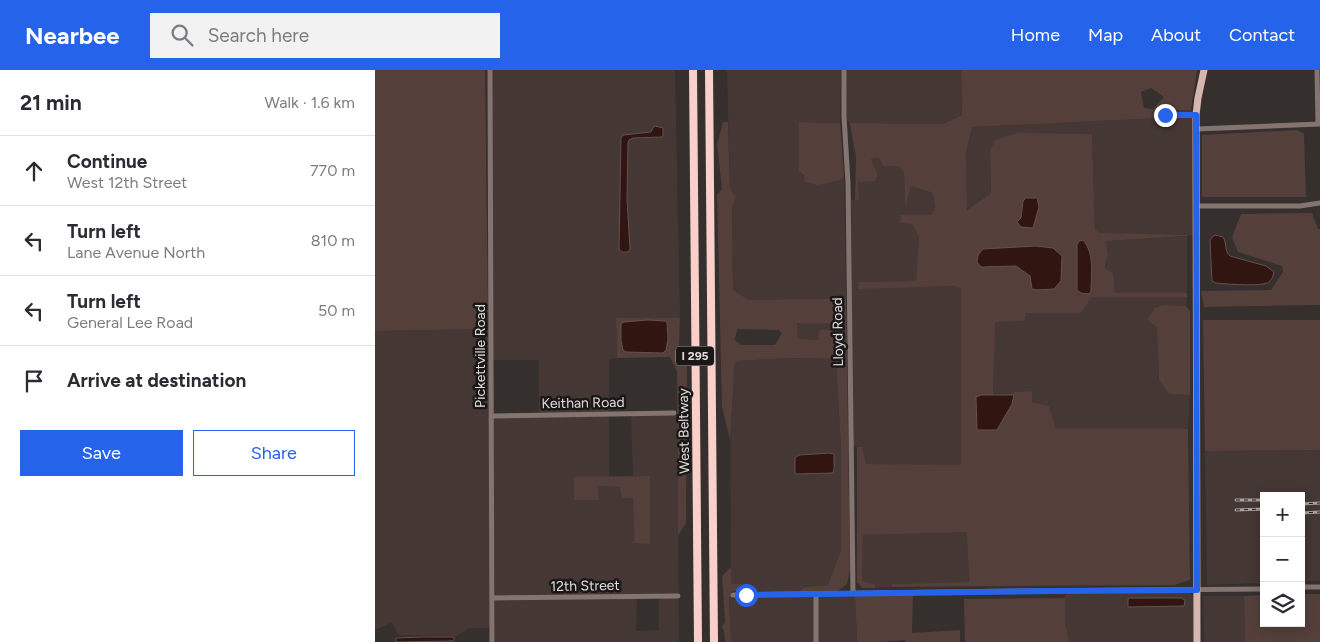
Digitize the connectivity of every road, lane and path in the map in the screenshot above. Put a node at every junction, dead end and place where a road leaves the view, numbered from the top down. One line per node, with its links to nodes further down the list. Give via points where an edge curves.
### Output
1 (490, 70): 14 (street, Pickettville Road)
2 (693, 70): 25 (highway, West Beltway / I 295)
3 (709, 70): 26 (highway, West Beltway / I 295)
4 (844, 70): 19 (street, Lloyd Road, via 849,183)
5 (1204, 70): 8 (main road)
6 (1317, 70): 9 (street)
7 (1165, 115): 8 (street)
8 (1196, 115): 10 (main road)
9 (1319, 124): 10 (street)
10 (1196, 129): 12 (main road)
11 (1320, 202): 12 (street, via 1300,206)
12 (1197, 206): 18 (main road)
13 (674, 413): 14 (street, Keithan Road)
14 (491, 416): 23 (street, Pickettville Road)
15 (1305, 587): 16 (street)
16 (1320, 587)
17 (1260, 589): 18 (street)
18 (1197, 590): 19 (street); 28 (main road)
19 (853, 593): 20 (street)
20 (816, 594): 21 (street); 27 (street)
21 (733, 595)
22 (678, 596): 23 (street, 12th Street)
23 (492, 598): 24 (street, Pickettville Road)
24 (492, 642)
25 (698, 642)
26 (714, 642)
27 (816, 642)
28 (1197, 642)

